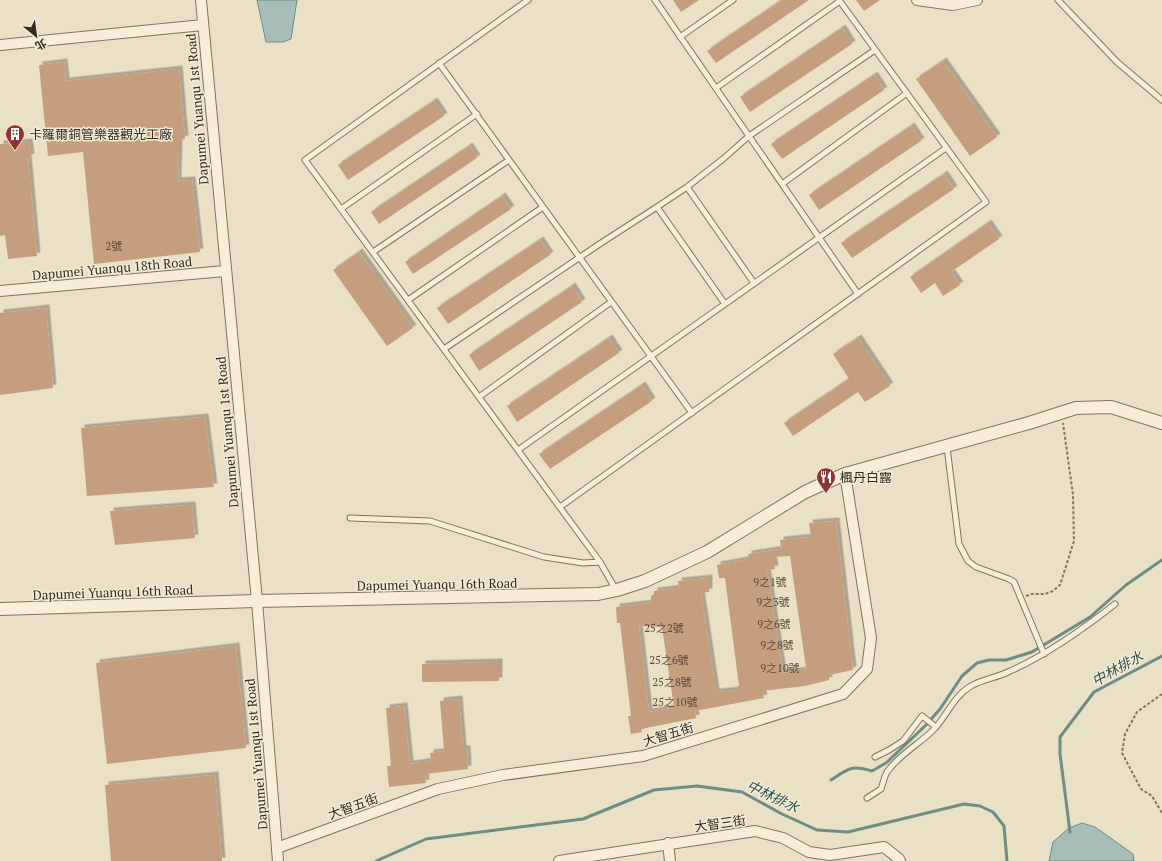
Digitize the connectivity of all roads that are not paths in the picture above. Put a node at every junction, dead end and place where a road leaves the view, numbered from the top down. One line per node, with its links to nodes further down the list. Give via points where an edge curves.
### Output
1 (201, 0): 9 (street, Dapumei Yuanqu 1st Road)
2 (527, 0): 13 (lane)
3 (655, 0): 10 (lane)
4 (733, 0): 10 (lane)
5 (916, 0): 6 (street, via 953,5)
6 (977, 0)
7 (1058, 0): 16 (lane, via 1117,62)
8 (840, 1): 12 (lane); 14 (lane)
9 (203, 26): 11 (street); 29 (street, Dapumei Yuanqu 1st Road)
10 (680, 37): 14 (lane)
11 (0, 45)
12 (875, 50): 15 (lane); 18 (lane)
13 (439, 63): 17 (lane); 25 (lane, via 305,160)
14 (716, 88): 18 (lane)
15 (907, 93): 19 (lane); 21 (lane)
16 (1162, 100)
17 (477, 114): 20 (lane); 25 (lane)
18 (749, 136): 21 (lane); 22 (lane)
19 (946, 148): 26 (lane); 32 (lane, via 986,202)
20 (510, 160): 23 (lane); 27 (lane)
21 (782, 184): 26 (lane)
22 (687, 187): 24 (lane); 30 (lane)
23 (543, 207): 28 (lane); 33 (lane)
24 (658, 207): 28 (lane); 35 (lane)
25 (341, 209): 27 (lane)
26 (819, 238): 30 (lane); 32 (lane)
27 (373, 252): 33 (lane)
28 (580, 258): 34 (lane); 36 (lane)
29 (225, 270): 31 (street, Dapumei Yuanqu 18th Road); 48 (street, Dapumei Yuanqu 1st Road)
30 (754, 283): 35 (lane)
31 (0, 291)
32 (858, 294): 39 (lane)
33 (408, 300): 36 (lane)
34 (612, 302): 37 (lane); 38 (lane)
35 (725, 304): 37 (lane)
36 (444, 350): 38 (lane)
37 (651, 356): 39 (lane); 42 (lane)
38 (479, 397): 42 (lane)
39 (692, 413): 44 (lane)
40 (1162, 423): 41 (street, Dapumei Yuanqu 16th Road, via 1111,407 1076,408)
41 (947, 447): 43 (street, Dapumei Yuanqu 16th Road); 51 (lane, via 959,544 968,561 976,567 1014,582)
42 (518, 450): 44 (lane)
43 (845, 474): 47 (street, Dapumei Yuanqu 16th Road, via 805,492 708,552 645,581); 56 (street, 大智五街, via 871,638 867,669 843,694 643,756 503,775 438,790)
44 (560, 508): 46 (lane)
45 (350, 518): 46 (lane, via 430,522 544,557 583,564)
46 (600, 562): 47 (lane)
47 (617, 590): 48 (street, Dapumei Yuanqu 16th Road, via 598,594)
48 (257, 602): 50 (street, Dapumei Yuanqu 16th Road); 56 (street, Dapumei Yuanqu 1st Road)
49 (1115, 604): 51 (lane, via 1080,632)
50 (0, 609)
51 (1044, 654): 52 (lane, via 1007,673 970,686 954,700)
52 (936, 727): 53 (lane, via 922,716 903,741); 54 (lane, via 886,773 882,789)
53 (875, 757)
54 (867, 798)
55 (668, 843): 58 (street, 大智三街); 59 (street); 60 (street, 大智三街, via 755,830 783,838 809,852 830,855 884,847)
56 (277, 848): 57 (street, Dapumei Yuanqu 1st Road)
57 (278, 861)
58 (559, 861)
59 (670, 861)
60 (900, 861)

